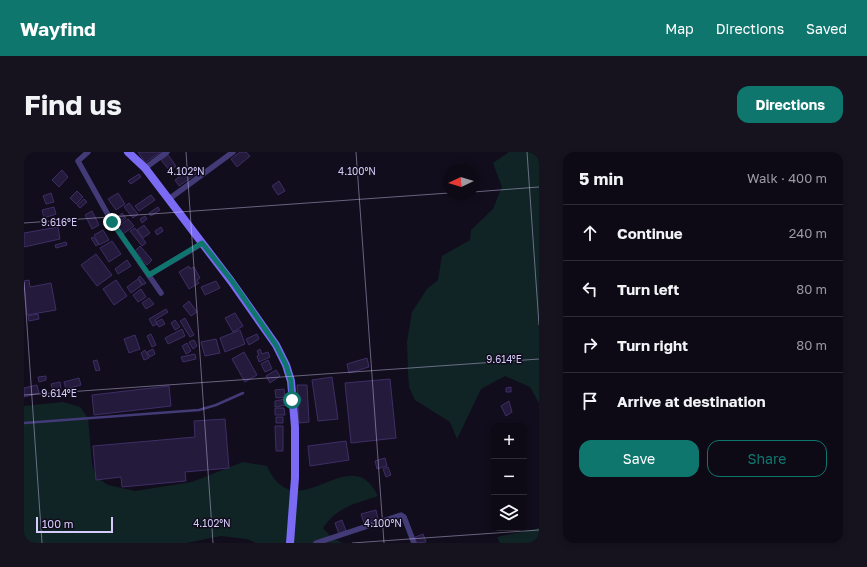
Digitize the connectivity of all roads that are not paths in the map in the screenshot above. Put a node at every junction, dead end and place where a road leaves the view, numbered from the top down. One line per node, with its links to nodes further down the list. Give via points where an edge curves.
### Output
1 (88, 152): 8 (street, via 78,162 112,222)
2 (128, 152): 5 (main road)
3 (167, 152): 5 (street)
4 (233, 152): 6 (street)
5 (145, 168): 6 (main road)
6 (169, 199): 7 (main road)
7 (202, 243): 8 (street); 12 (main road, via 276,345 288,370 296,427)
8 (149, 275): 9 (street)
9 (161, 293)
10 (243, 393): 11 (lane, via 199,410)
11 (24, 423)
12 (290, 543)
13 (316, 543): 14 (street, via 401,515)
14 (414, 543)

